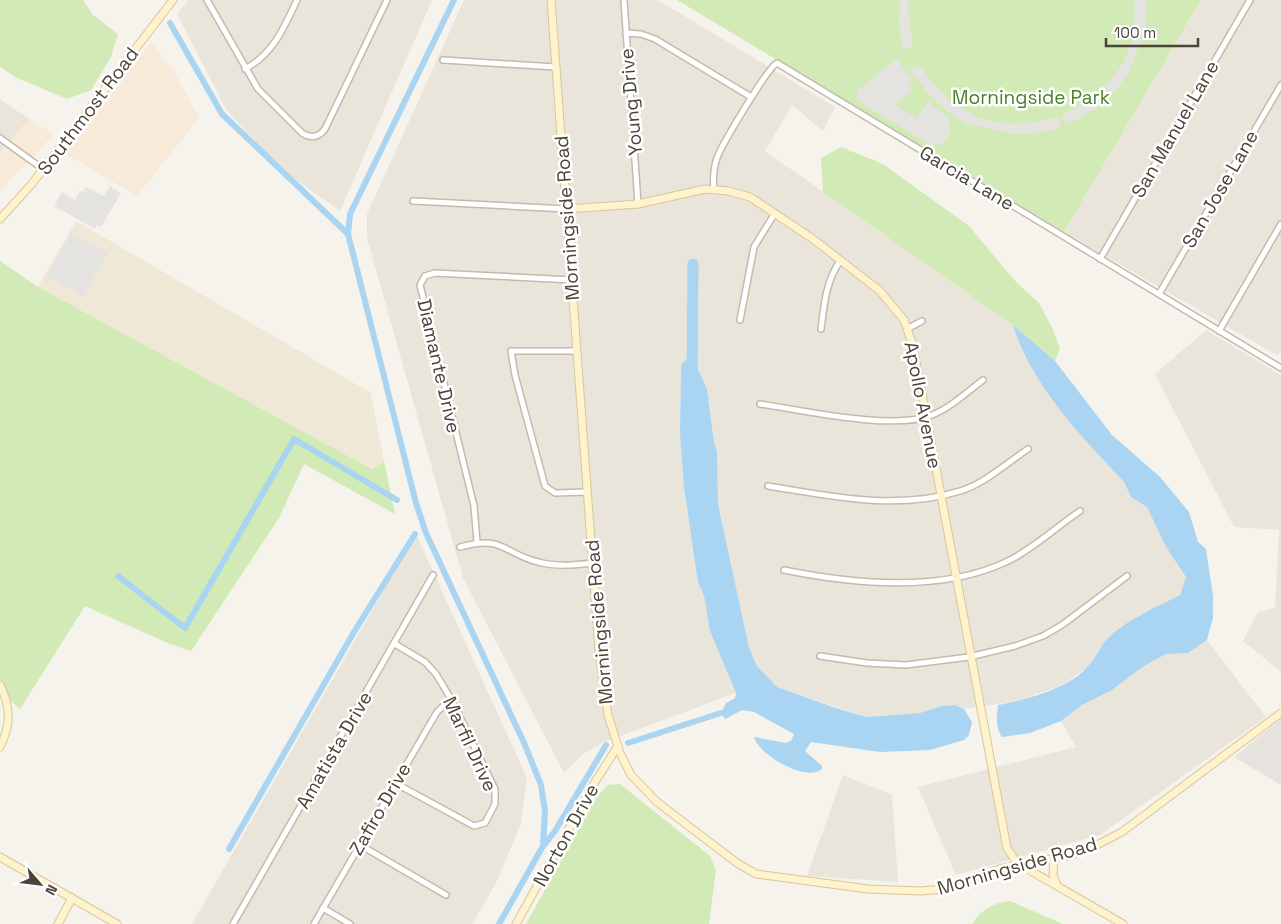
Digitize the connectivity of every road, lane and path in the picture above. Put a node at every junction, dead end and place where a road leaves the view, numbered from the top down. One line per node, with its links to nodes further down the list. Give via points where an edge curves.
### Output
1 (173, 0): 15 (street, Southmost Road)
2 (207, 0): 11 (street)
3 (297, 0): 11 (street, via 271,49)
4 (387, 0): 11 (street, via 325,129 319,135 310,137 302,133 258,89)
5 (551, 0): 10 (street, Morningside Road)
6 (624, 0): 8 (street, Young Drive)
7 (1250, 0): 23 (street, San Manuel Lane)
8 (626, 33): 13 (street, via 655,39); 18 (street, Young Drive)
9 (443, 60): 10 (street)
10 (556, 66): 19 (street, Morningside Road)
11 (245, 69)
12 (1281, 85): 26 (street, San Jose Lane)
13 (751, 97): 16 (street, Garcia Lane, via 719,153); 23 (street, Garcia Lane, via 771,66 777,63)
14 (0, 138): 15 (street)
15 (43, 169): 21 (street, Southmost Road)
16 (714, 189): 18 (street, Apollo Avenue, via 693,190 656,202); 20 (street, Apollo Avenue, via 750,197)
17 (413, 202): 19 (street)
18 (638, 204): 19 (street, Apollo Avenue)
19 (567, 209): 25 (street, Morningside Road)
20 (776, 212): 24 (street, Apollo Avenue); 27 (street, via 754,247)
21 (0, 219)
22 (1281, 224): 31 (street)
23 (1100, 259): 26 (street, Garcia Lane)
24 (840, 261): 29 (street, Apollo Avenue, via 880,291 897,310); 30 (street, via 828,285)
25 (572, 280): 32 (street, Morningside Road); 42 (street, Diamante Drive, via 435,273 425,276 420,285 474,506)
26 (1159, 294): 31 (street, Garcia Lane)
27 (740, 320)
28 (922, 321): 29 (street)
29 (907, 328): 36 (street, Apollo Avenue)
30 (821, 329)
31 (1219, 331): 33 (street, Garcia Lane)
32 (577, 351): 39 (street, Morningside Road); 39 (street, via 511,351 545,486 556,493)
33 (1281, 368)
34 (983, 380): 36 (street, via 942,410)
35 (760, 404): 36 (street, via 871,419)
36 (926, 417): 40 (street, Apollo Avenue)
37 (1028, 450): 40 (street, via 975,485)
38 (768, 486): 40 (street, via 852,499 899,502)
39 (587, 492): 44 (street, Morningside Road)
40 (940, 496): 48 (street, Apollo Avenue)
41 (1080, 511): 48 (street, via 1010,560)
42 (477, 542): 43 (street); 44 (street, via 497,544 546,564)
43 (460, 547)
44 (593, 563): 55 (street, Morningside Road, via 603,689)
45 (784, 570): 48 (street, via 881,582)
46 (433, 575): 49 (street, Amatista Drive)
47 (1127, 576): 51 (street, via 1043,636)
48 (955, 577): 51 (street, Apollo Avenue)
49 (395, 644): 53 (street, Marfil Drive, via 431,667); 68 (street, Amatista Drive)
50 (820, 656): 51 (street, via 906,665)
51 (970, 657): 61 (street, Apollo Avenue, via 1006,848)
52 (0, 685): 56 (street, via 9,716)
53 (451, 699): 57 (street, Zafiro Drive, via 436,712); 57 (street, Marfil Drive, via 494,789 495,804 490,818 480,826 468,824)
54 (1281, 714): 60 (street, Morningside Road, via 1122,832 1088,849)
55 (618, 746): 61 (street, Morningside Road, via 631,776 656,802 736,863 756,874 868,889 920,891 956,886 994,870); 71 (street, Norton Drive)
56 (0, 747)
57 (395, 783): 58 (street, Zafiro Drive)
58 (360, 846): 63 (street); 65 (street, Zafiro Drive)
59 (0, 857): 64 (street)
60 (1054, 858): 61 (street, Morningside Road); 62 (street, via 1053,875)
61 (1019, 864): 62 (street)
62 (1057, 886): 72 (street)
63 (446, 895)
64 (72, 898): 66 (street); 67 (street)
65 (323, 908): 69 (street, Zafiro Drive); 70 (street)
66 (58, 924)
67 (117, 924)
68 (233, 924)
69 (314, 924)
70 (350, 924)
71 (516, 924)
72 (1124, 924)

